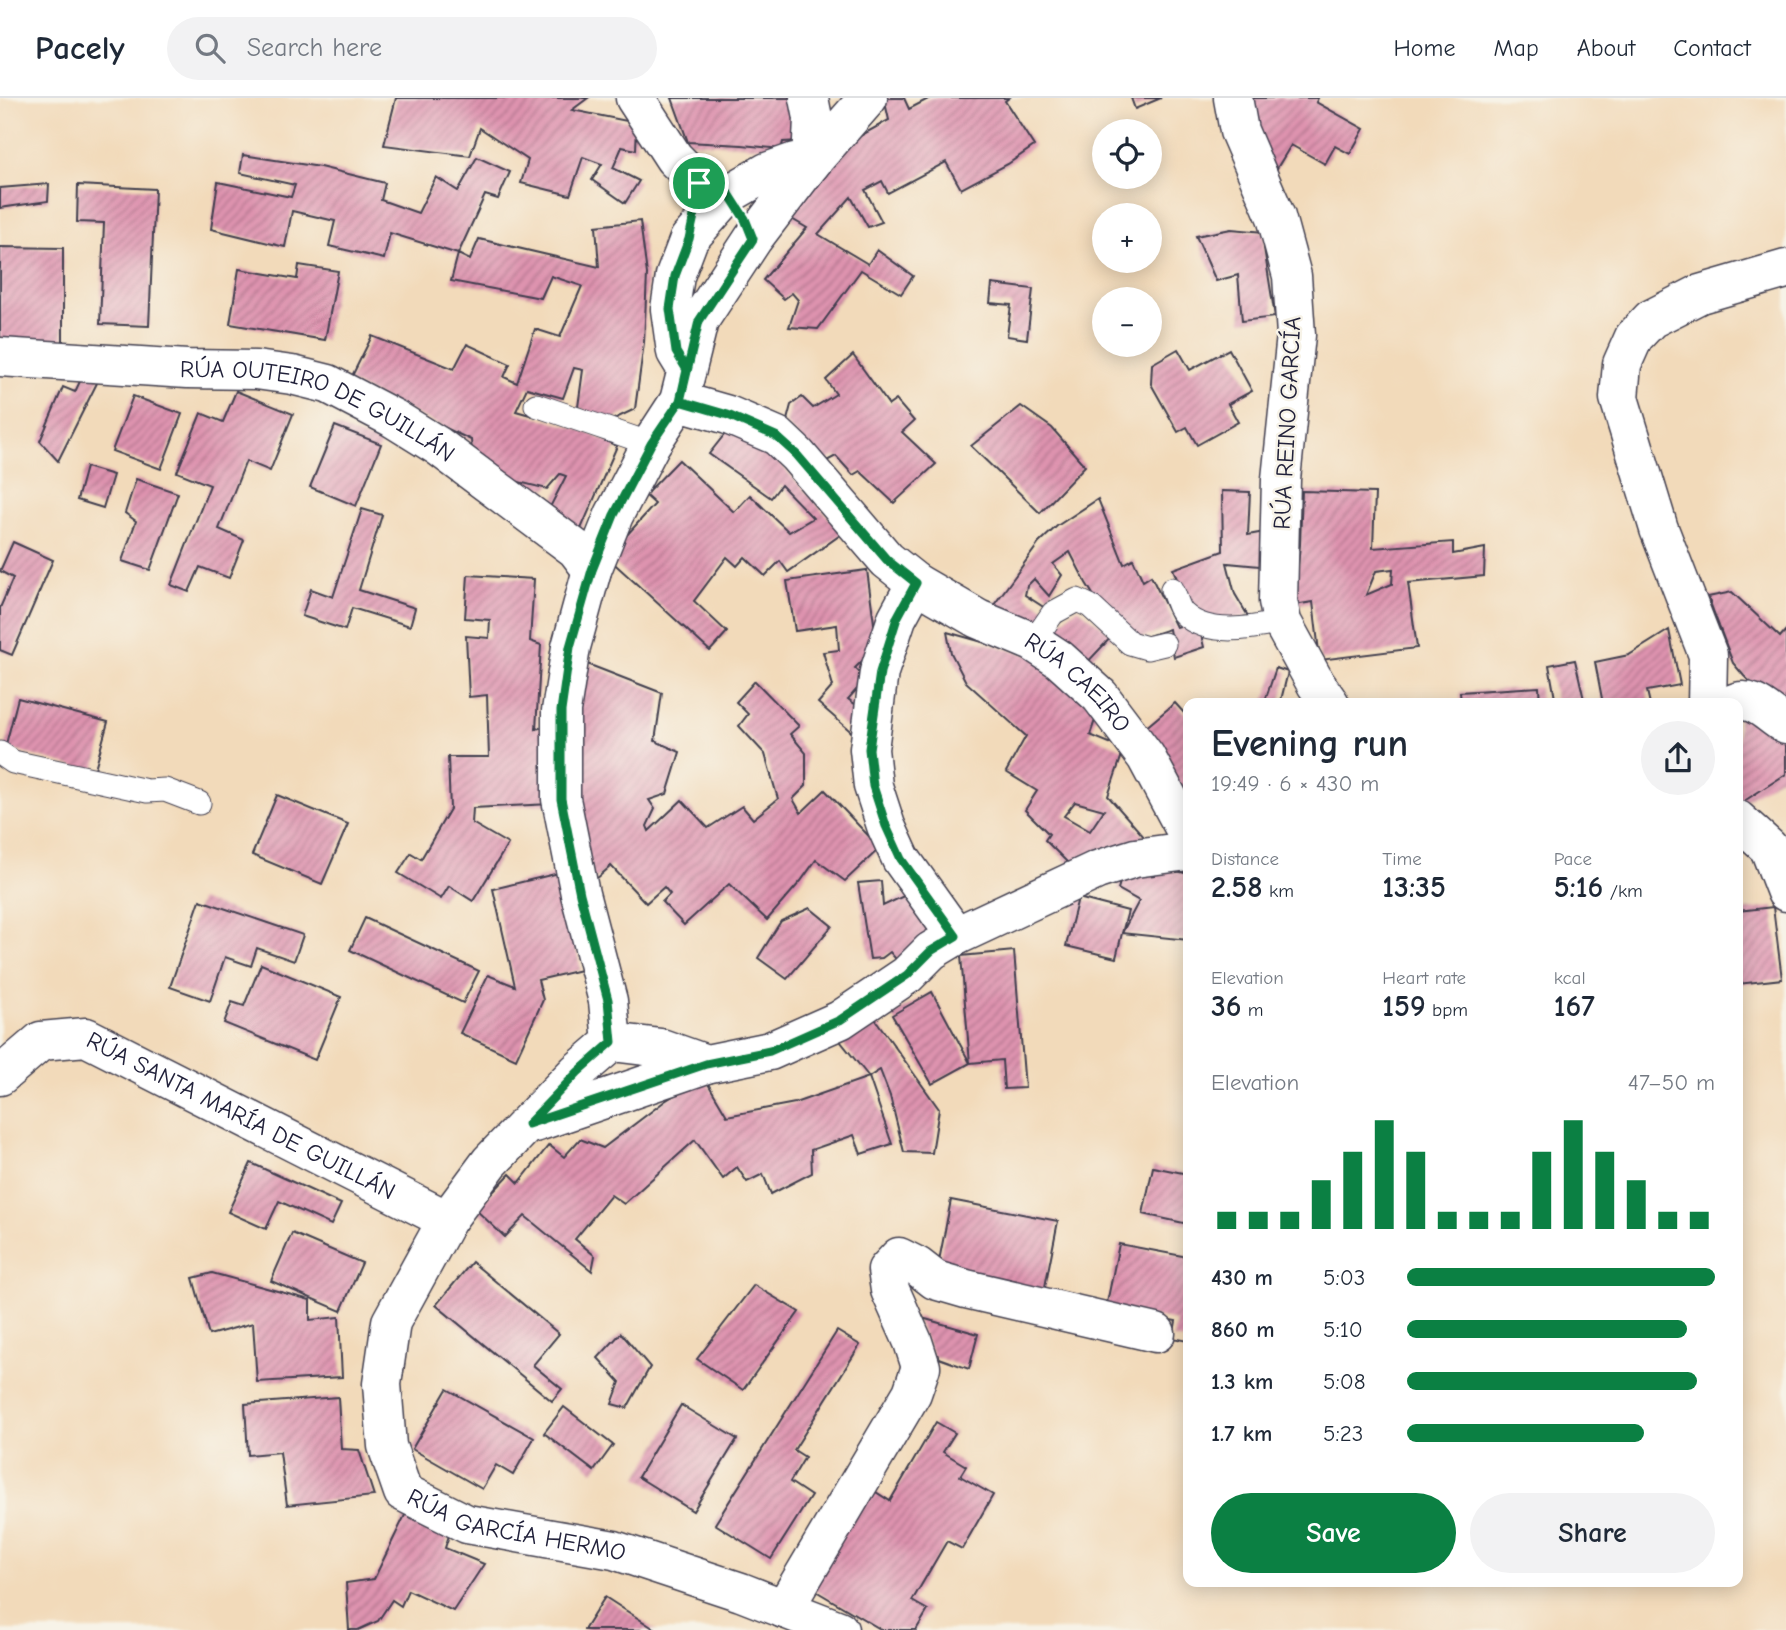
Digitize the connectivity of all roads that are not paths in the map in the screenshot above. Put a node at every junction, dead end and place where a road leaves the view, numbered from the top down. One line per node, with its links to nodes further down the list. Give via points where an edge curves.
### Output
1 (635, 98): 6 (street, via 674,158)
2 (809, 98): 5 (street)
3 (868, 98): 5 (street)
4 (1233, 98): 16 (street, RÚA REINO GARCÍA, via 1240,131 1276,217 1292,276 1296,335 1281,479 1278,601)
5 (811, 163): 6 (street, via 795,162); 7 (street)
6 (714, 189): 7 (street, via 745,219); 10 (street, via 697,202 675,276 670,309)
7 (753, 239): 10 (street, via 699,321)
8 (1786, 269): 20 (street, via 1700,294 1651,319 1634,337 1622,364 1619,398 1659,529 1707,654)
9 (0, 357): 13 (street, RÚA OUTEIRO DE GUILLÁN, via 256,370 328,384 438,446 576,549)
10 (683, 385): 12 (street); 14 (street, RÚA CAEIRO, via 728,415 776,436 887,560)
11 (536, 405): 12 (lane)
12 (651, 444): 13 (street)
13 (592, 570): 30 (street, via 570,647 561,711 561,799 608,1000)
14 (916, 583): 17 (street, RÚA CAEIRO, via 978,619); 29 (street, via 897,618 880,672 869,749 873,786 901,859)
15 (1172, 589): 16 (lane, via 1182,613 1202,626 1234,629)
16 (1282, 622): 19 (street, RÚA REINO GARCÍA)
17 (1033, 642): 18 (lane, via 1053,613 1077,600 1090,606 1130,643 1147,648); 26 (street, RÚA CAEIRO, via 1100,696 1146,757)
18 (1164, 644)
19 (1326, 698)
20 (1707, 698)
21 (1743, 701): 22 (street, via 1754,702)
22 (1786, 725)
23 (0, 753): 24 (lane, via 13,762 165,790)
24 (199, 803)
25 (1743, 825): 28 (street, via 1769,848)
26 (1183, 826)
27 (1183, 852): 29 (street, RÚA GARCÍA HERMO, via 1135,858 1097,870)
28 (1786, 892)
29 (956, 936): 31 (street, RÚA GARCÍA HERMO, via 840,1020 770,1051)
30 (612, 1042): 31 (street, via 660,1048); 33 (street, RÚA GARCÍA HERMO)
31 (706, 1064): 33 (street, RÚA GARCÍA HERMO)
32 (0, 1076): 34 (street, RÚA SANTA MARÍA DE GUILLÁN, via 41,1041 86,1037)
33 (528, 1124): 34 (street, RÚA GARCÍA HERMO, via 490,1162)
34 (447, 1220): 36 (street, RÚA GARCÍA HERMO, via 391,1322 382,1384 387,1446 403,1492 467,1524 614,1550)
35 (1156, 1332): 36 (street, via 935,1280 899,1257 887,1270 890,1290 921,1367 912,1393)
36 (784, 1609): 37 (street, RÚA GARCÍA HERMO)
37 (839, 1630)

